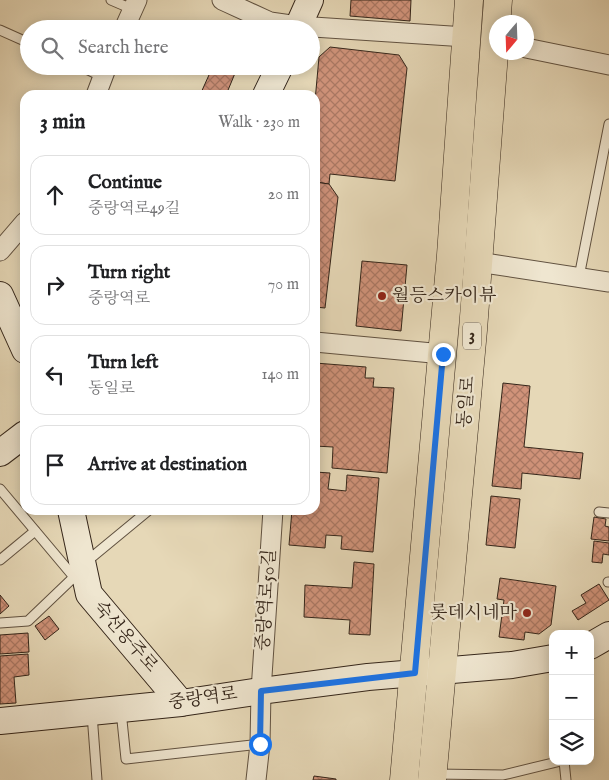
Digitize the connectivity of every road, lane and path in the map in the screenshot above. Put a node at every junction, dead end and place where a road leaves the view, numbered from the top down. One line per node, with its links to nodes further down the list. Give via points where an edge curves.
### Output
1 (111, 0): 6 (lane)
2 (222, 0): 9 (street)
3 (310, 0): 10 (street)
4 (469, 0): 13 (main road, 동일로 / 3)
5 (498, 0): 7 (main road, 동일로 / 3)
6 (135, 5): 8 (street)
7 (497, 15)
8 (128, 20)
9 (266, 20)
10 (300, 20)
11 (320, 28): 13 (street)
12 (0, 30): 14 (lane)
13 (466, 37): 28 (main road, 동일로 / 3)
14 (20, 39)
15 (534, 50): 17 (street)
16 (494, 60): 25 (main road, 동일로 / 3)
17 (609, 65)
18 (104, 75): 20 (street)
19 (276, 75): 21 (street)
20 (98, 90)
21 (268, 90)
22 (609, 124): 26 (lane)
23 (20, 228): 24 (street)
24 (0, 251)
25 (477, 274): 26 (street); 28 (main road, via 466,307 461,310 454,306); 34 (main road, 동일로 / 3)
26 (580, 277): 27 (street)
27 (609, 282)
28 (449, 283): 32 (main road, 동일로 / 3)
29 (0, 295): 30 (street)
30 (20, 332)
31 (320, 342): 32 (street)
32 (443, 354): 33 (main road, 동일로 / 3)
33 (440, 383): 34 (main road, via 449,362 456,360 463,363); 47 (main road, 동일로 / 3)
34 (468, 387): 49 (main road, 동일로 / 3)
35 (20, 438): 36 (street)
36 (0, 453)
37 (0, 489): 39 (lane, 숙선옹주로)
38 (599, 512): 40 (lane)
39 (20, 513)
40 (609, 513)
41 (22, 515): 45 (lane, 숙선옹주로)
42 (72, 515): 48 (street, 숙선옹주로)
43 (144, 515): 48 (lane)
44 (273, 515): 54 (street, 중랑역로50길)
45 (35, 531): 46 (lane); 48 (lane, 숙선옹주로)
46 (0, 560)
47 (423, 578): 49 (main road, via 431,599 438,600); 53 (main road, 동일로 / 3)
48 (82, 579): 50 (lane, via 28,621); 55 (street, 숙선옹주로)
49 (451, 581): 52 (main road, 동일로 / 3)
50 (0, 623)
51 (549, 659): 52 (street, 중랑역로)
52 (442, 671): 53 (street, 중랑역로); 62 (main road, 동일로 / 3)
53 (415, 673): 54 (street, 중랑역로); 66 (main road, 동일로 / 3)
54 (261, 691): 55 (street, 중랑역로); 59 (street, 중랑역로50길)
55 (182, 703): 56 (street, 중랑역로)
56 (121, 709): 57 (street, 중랑역로); 59 (lane, via 126,759)
57 (92, 712): 58 (street, 중랑역로); 64 (lane)
58 (0, 722)
59 (260, 744): 65 (street, 중랑역로50길)
60 (549, 765): 63 (lane, 동일로)
61 (563, 765): 67 (lane)
62 (433, 777): 63 (lane, 동일로)
63 (503, 778)
64 (97, 780)
65 (256, 780)
66 (404, 780)
67 (566, 780)

